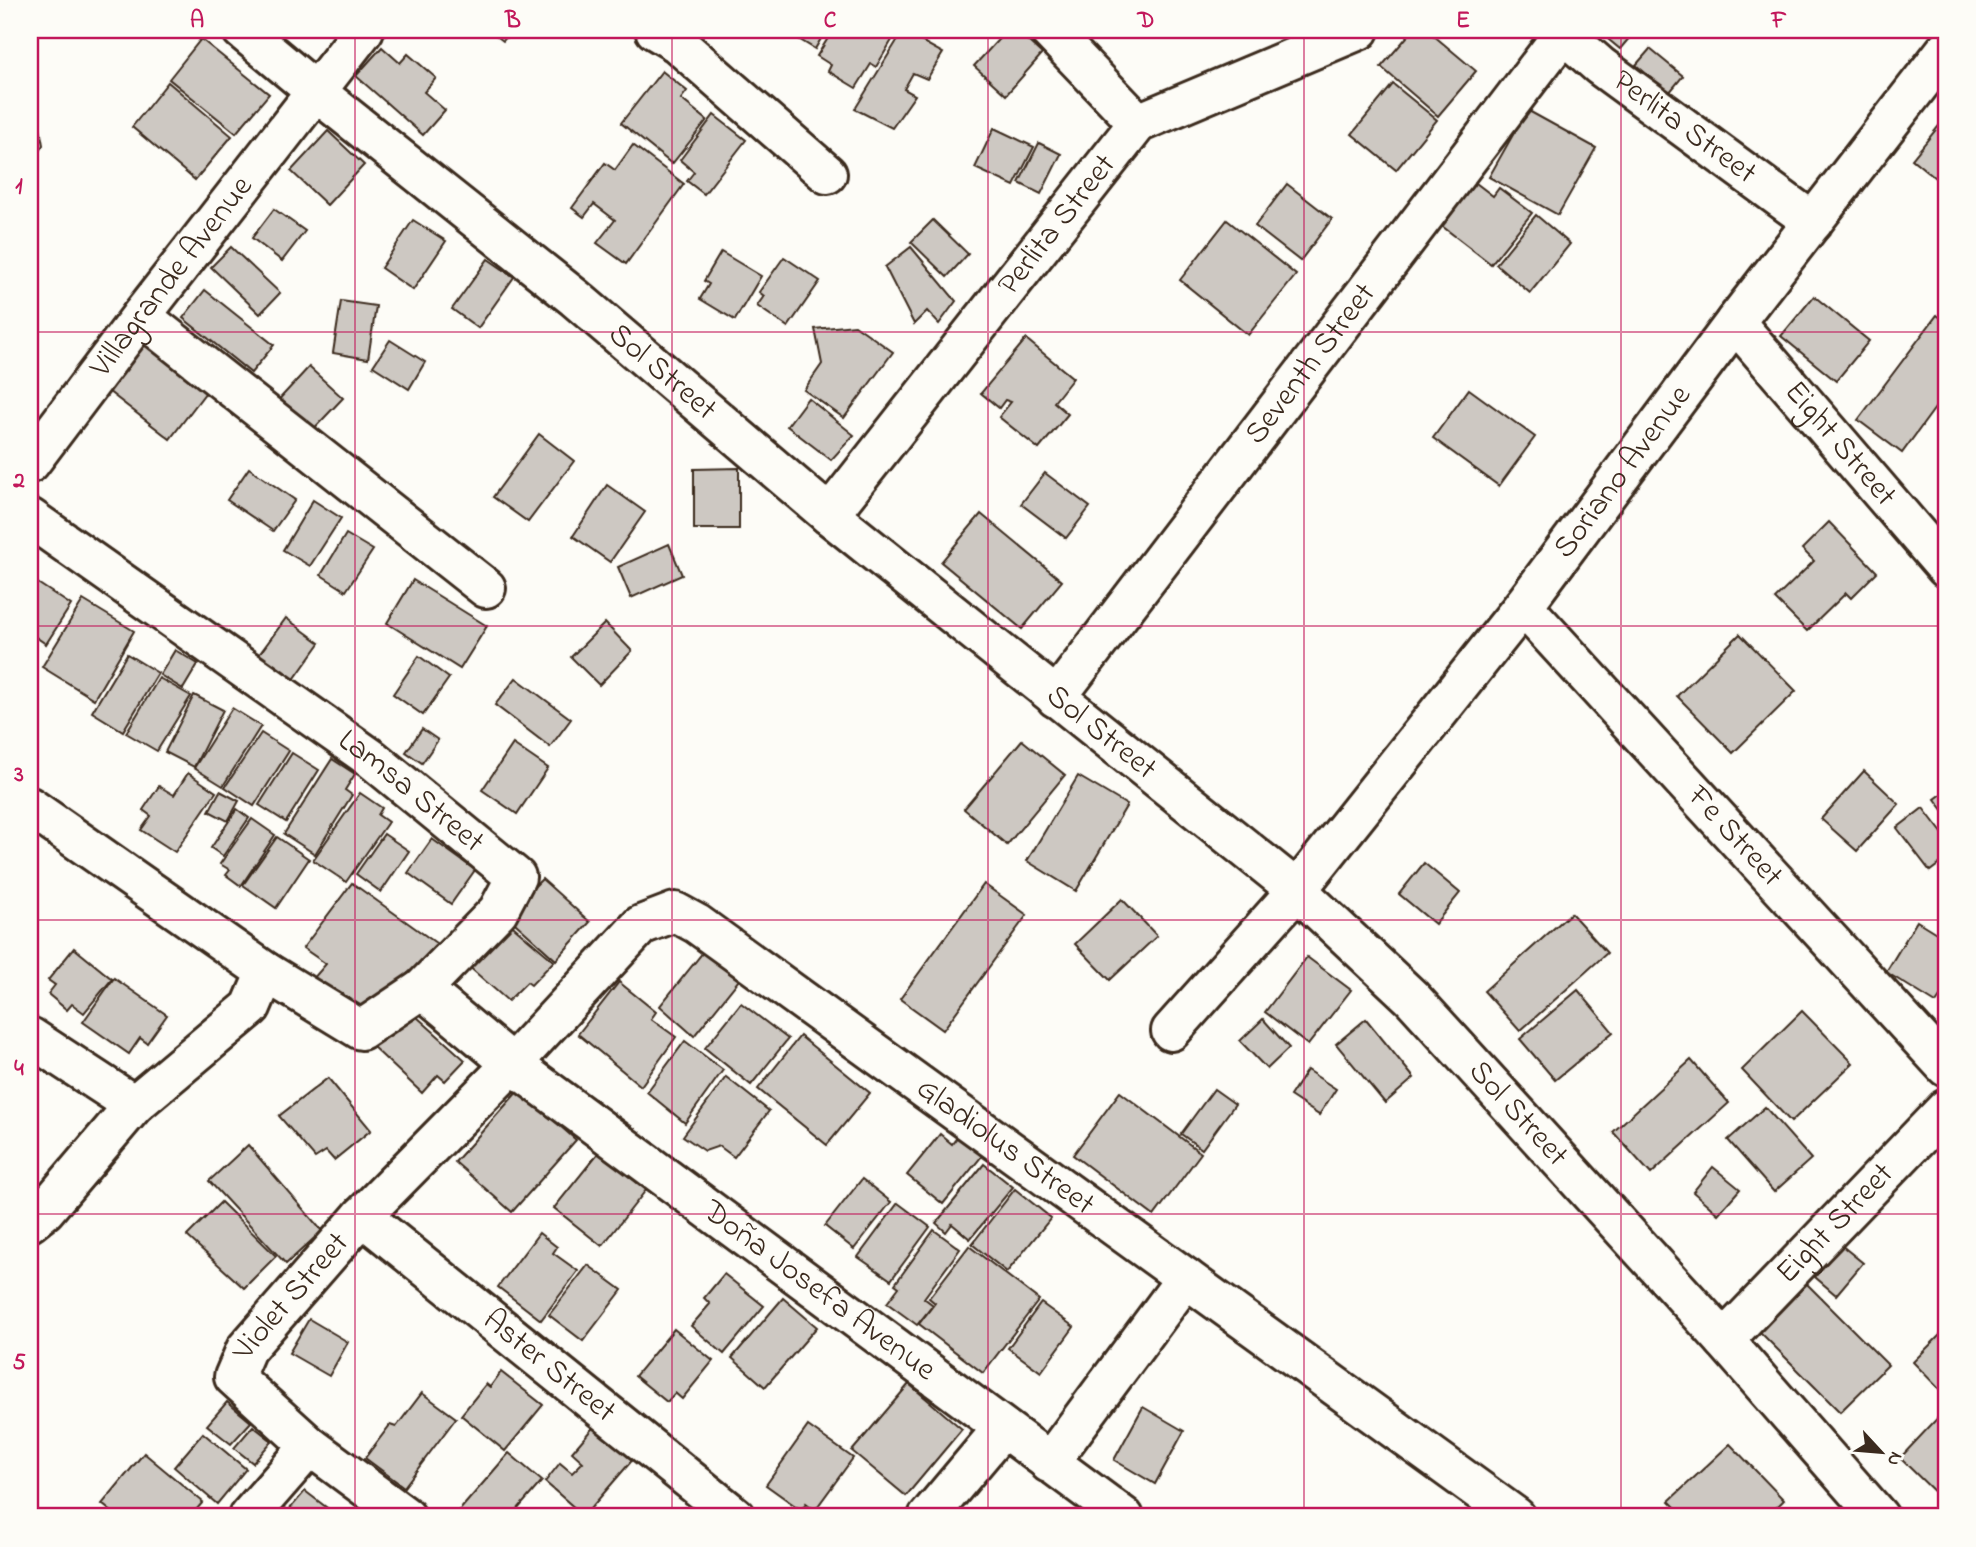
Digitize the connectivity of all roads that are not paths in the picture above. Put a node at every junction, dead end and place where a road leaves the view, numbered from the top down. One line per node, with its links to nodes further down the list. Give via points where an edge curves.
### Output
1 (242, 30): 8 (street, Sol Street)
2 (364, 30): 8 (street, Villagrande Avenue)
3 (656, 30): 10 (street, via 677,43)
4 (1049, 30): 9 (street)
5 (1359, 30): 9 (street, Perlita Street)
6 (1563, 31): 11 (street, Perlita Street, via 1600,66); 20 (street, Seventh Street)
7 (1946, 50): 11 (street, Soriano Avenue)
8 (315, 91): 12 (street, Villagrande Avenue); 15 (street, Sol Street, via 575,298)
9 (1138, 123): 15 (street, Perlita Street)
10 (827, 174)
11 (1813, 222): 13 (street, Soriano Avenue)
12 (141, 316): 14 (street, Villagrande Avenue); 18 (street)
13 (1734, 322): 17 (street, Eight Street); 19 (street, Soriano Avenue)
14 (30, 463)
15 (829, 515): 20 (street, Sol Street)
16 (30, 518): 24 (street, Lamsa Street, via 372,760 516,877 498,911)
17 (1946, 568)
18 (486, 588)
19 (1523, 606): 22 (street, Soriano Avenue); 28 (street, Fe Street)
20 (1056, 698): 22 (street, Sol Street)
21 (30, 807): 23 (street)
22 (1297, 890): 25 (street, Soriano Avenue); 34 (street, Sol Street, via 1412,998)
23 (266, 972): 24 (street, Lamsa Street, via 361,1030); 29 (street, via 251,1007)
24 (422, 989): 27 (street, Doña Josefa Avenue)
25 (1171, 1031)
26 (30, 1037): 29 (street)
27 (512, 1064): 31 (street, Violet Street); 33 (street, Gladiolus Street, via 641,925 675,912); 35 (street, Doña Josefa Avenue)
28 (1946, 1067)
29 (134, 1105): 32 (street)
30 (1946, 1109): 34 (street, Eight Street)
31 (362, 1216): 36 (street, Violet Street, via 246,1349 234,1377); 40 (street, Aster Street)
32 (30, 1222)
33 (1186, 1278): 37 (street); 43 (street, Gladiolus Street)
34 (1724, 1340): 44 (street, Sol Street)
35 (1002, 1429): 37 (street, Doña Josefa Avenue); 41 (street)
36 (310, 1446): 38 (street); 39 (street, Violet Street)
37 (1049, 1463): 42 (street, Doña Josefa Avenue)
38 (248, 1517)
39 (405, 1517)
40 (736, 1517)
41 (928, 1517)
42 (1124, 1517)
43 (1516, 1517)
44 (1879, 1517)

